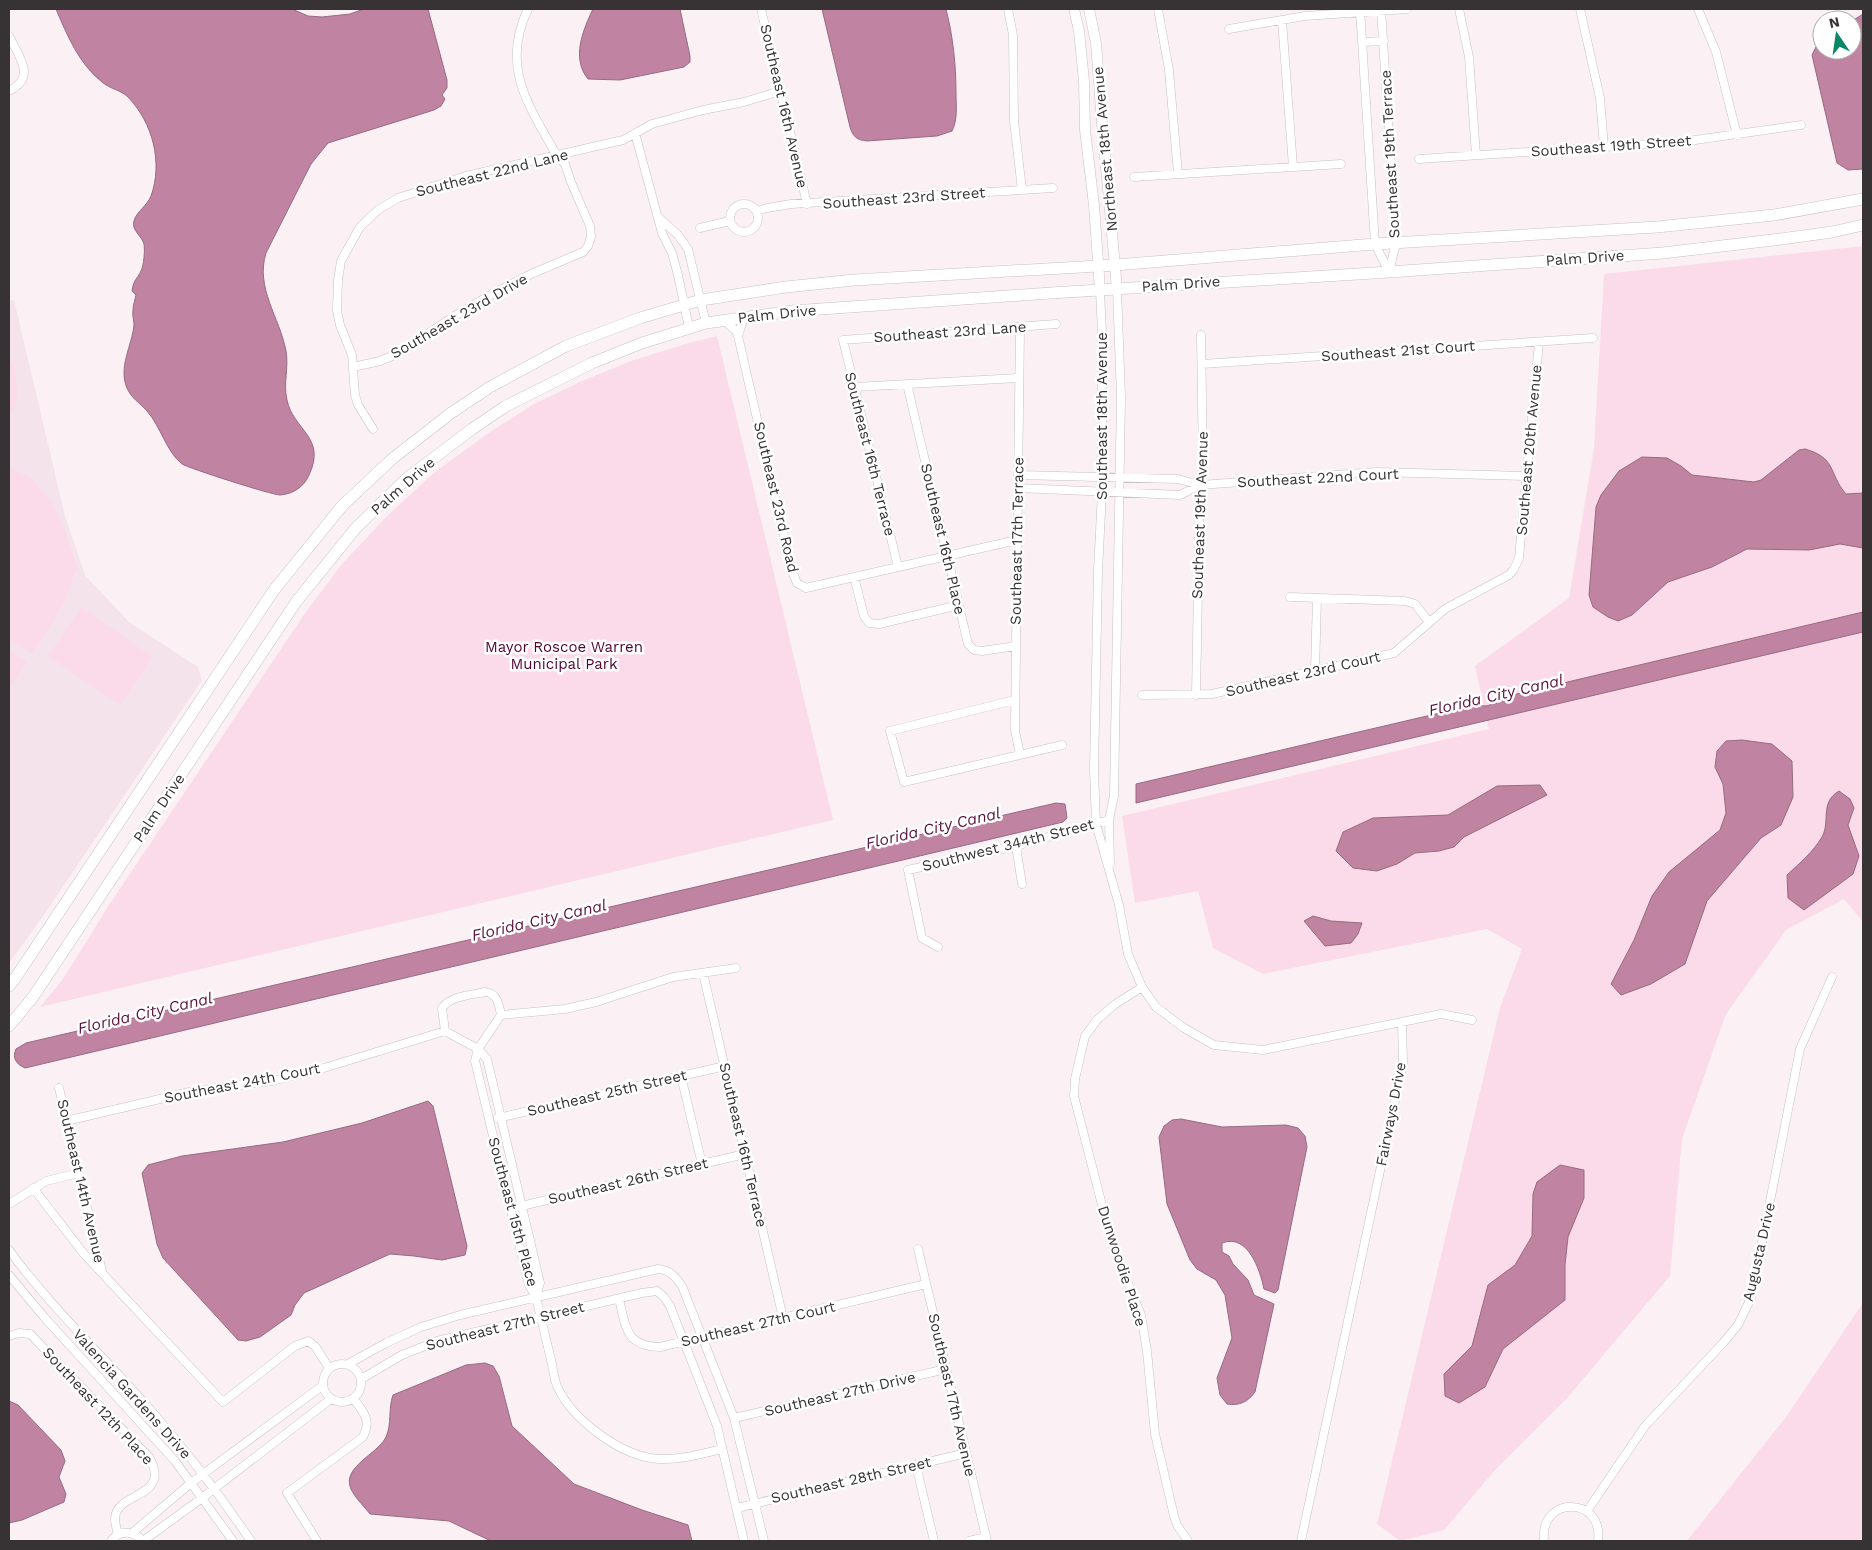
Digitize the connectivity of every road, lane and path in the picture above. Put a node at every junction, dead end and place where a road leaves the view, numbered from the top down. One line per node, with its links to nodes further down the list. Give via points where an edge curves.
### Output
1 (528, 9): 25 (street, via 516,49 518,74 522,91)
2 (761, 9): 19 (street, Southeast 16th Avenue)
3 (1008, 9): 32 (street, via 1013,35 1014,121)
4 (1074, 9): 43 (street, Southeast 18th Avenue, via 1084,81 1085,130)
5 (1089, 9): 42 (street, Northeast 18th Avenue, via 1097,52)
6 (1158, 9): 29 (street, via 1169,70)
7 (1407, 9): 12 (street)
8 (1459, 9): 24 (street, via 1469,57)
9 (1580, 9): 23 (street, via 1600,98)
10 (1698, 9): 22 (street, via 1716,52)
11 (1360, 10): 12 (street); 13 (street); 17 (street, Southeast 19th Terrace)
12 (1382, 10): 16 (street, Southeast 19th Terrace)
13 (1282, 20): 14 (street); 28 (street)
14 (1229, 29)
15 (9, 36): 18 (street, via 25,69 25,76 18,86)
16 (1384, 41): 17 (street); 40 (street, Southeast 19th Terrace)
17 (1362, 42): 41 (street, Southeast 19th Terrace)
18 (9, 91)
19 (780, 91): 21 (street, Southeast 22nd Lane, via 652,124); 34 (street, Southeast 16th Avenue)
20 (1801, 126): 22 (street, Southeast 19th Street)
21 (635, 133): 25 (street, Southeast 22nd Lane, via 622,140); 36 (street)
22 (1736, 135): 23 (street, Southeast 19th Street)
23 (1604, 147): 24 (street, Southeast 19th Street)
24 (1476, 155): 26 (street, Southeast 19th Street)
25 (557, 156): 61 (street, Southeast 22nd Lane, via 466,176 398,198 378,210 360,227 341,261 338,280 337,311); 61 (street, Southeast 23rd Drive, via 565,164 590,226 591,237 583,252 494,293 397,354)
26 (1419, 159)
27 (1341, 164): 28 (street)
28 (1293, 167): 29 (street)
29 (1178, 174): 30 (street)
30 (1134, 177)
31 (1053, 188): 32 (street, Southeast 23rd Street)
32 (1022, 190): 34 (street, Southeast 23rd Street)
33 (1863, 199): 40 (main road, Palm Drive, via 1774,215 1667,226)
34 (807, 204): 35 (street, Southeast 23rd Street)
35 (756, 211): 37 (street, via 750,205 737,206 731,212); 37 (street, via 758,220 749,231 735,229)
36 (657, 216): 47 (street, via 688,249); 48 (street, via 672,252)
37 (730, 221): 39 (street)
38 (1863, 225): 44 (main road, Palm Drive, via 1832,232 1663,252)
39 (700, 228)
40 (1396, 243): 41 (main road, Palm Drive); 44 (street, Southeast 19th Terrace)
41 (1375, 244): 42 (main road, Palm Drive); 44 (street, Southeast 19th Terrace)
42 (1115, 265): 43 (main road, Palm Drive); 45 (street, Northeast 18th Avenue)
43 (1099, 266): 46 (street, Southeast 18th Avenue); 47 (main road, Palm Drive, via 854,280 786,286)
44 (1388, 272): 45 (main road, Palm Drive)
45 (1117, 289): 46 (main road, Palm Drive); 69 (street, Southeast 18th Avenue)
46 (1100, 290): 49 (main road, Palm Drive, via 858,306); 68 (street, Southeast 18th Avenue)
47 (701, 300): 48 (main road, Palm Drive); 51 (street)
48 (684, 305): 54 (street); 99 (main road, Palm Drive, via 566,346 490,387 392,460 342,506 274,590)
49 (744, 318): 50 (main road, Palm Drive); 56 (street)
50 (724, 320): 51 (main road, Palm Drive); 56 (street, Southeast 23rd Road)
51 (706, 323): 54 (main road, Palm Drive)
52 (1056, 324): 53 (street, Southeast 23rd Lane)
53 (1020, 327): 58 (street, Southeast 23rd Lane); 62 (street, Southeast 17th Terrace)
54 (689, 328): 104 (main road, Palm Drive, via 592,363 506,406 406,479 355,529 296,602 38,989)
55 (1201, 335): 60 (street, Southeast 19th Avenue)
56 (738, 336): 78 (street, Southeast 23rd Road, via 797,582 806,588)
57 (1593, 338): 59 (street, Southeast 21st Court)
58 (843, 340): 64 (street, Southeast 16th Terrace)
59 (1539, 342): 60 (street, Southeast 21st Court); 67 (street, Southeast 20th Avenue)
60 (1202, 364): 70 (street, Southeast 19th Avenue, via 1203,464)
61 (353, 367): 65 (street, Southeast 22nd Lane, via 358,405)
62 (1019, 378): 63 (street); 66 (street, Southeast 17th Terrace)
63 (907, 384): 64 (street); 75 (street, Southeast 16th Place)
64 (854, 387): 77 (street, Southeast 16th Terrace)
65 (373, 429)
66 (1018, 475): 68 (street, Southeast 22nd Court); 71 (street, Southeast 17th Terrace)
67 (1527, 476): 70 (street, Southeast 22nd Court, via 1376,472); 76 (street, Southeast 20th Avenue)
68 (1102, 477): 69 (street, Southeast 22nd Court); 72 (street, Southeast 18th Avenue)
69 (1120, 478): 70 (street, Southeast 22nd Court, via 1178,479); 73 (street, Southeast 18th Avenue)
70 (1200, 485): 73 (street, Southeast 22nd Court, via 1180,495); 86 (street, Southeast 19th Avenue)
71 (1018, 488): 72 (street, Southeast 22nd Court); 74 (street, Southeast 17th Terrace)
72 (1102, 492): 73 (street, Southeast 22nd Court); 91 (street, Southeast 18th Avenue, via 1094,770)
73 (1120, 493): 90 (street, Southeast 18th Avenue, via 1114,796)
74 (1017, 540): 75 (street, Southeast 23rd Road); 83 (street, Southeast 17th Terrace)
75 (947, 556): 77 (street, Southeast 23rd Road); 81 (street, Southeast 16th Place)
76 (1519, 558): 82 (street, Southeast 23rd Court, via 1508,575 1445,609)
77 (898, 567): 78 (street, Southeast 23rd Road)
78 (854, 577): 81 (street, via 864,616 869,623 879,624)
79 (1290, 597): 80 (street)
80 (1317, 598): 82 (street, via 1405,601 1415,604); 84 (street)
81 (959, 605): 83 (street, Southeast 16th Place, via 968,644 974,650)
82 (1429, 622): 84 (street, Southeast 23rd Court, via 1394,652)
83 (1016, 646): 87 (street, Southeast 17th Terrace)
84 (1315, 671): 86 (street, Southeast 23rd Court)
85 (1142, 695): 86 (street, Southeast 23rd Court)
86 (1196, 695)
87 (1015, 700): 89 (street, Southeast 17th Terrace, via 1015,730); 89 (street, via 890,730 904,782)
88 (1062, 745): 89 (street)
89 (1020, 755)
90 (1109, 820): 91 (street, Southwest 344th Street); 93 (street)
91 (1096, 824): 92 (street, Southwest 344th Street); 93 (street)
92 (1016, 846): 94 (street); 95 (street, Southwest 344th Street, via 908,870 922,938)
93 (1110, 873): 100 (street, via 1128,954)
94 (1022, 884)
95 (938, 947)
96 (736, 968): 97 (street)
97 (703, 973): 101 (street, via 673,977 566,1009); 107 (street, Southeast 16th Terrace)
98 (1832, 977): 151 (street, Augusta Drive, via 1800,1049 1751,1298 1738,1325 1645,1426)
99 (9, 986)
100 (1142, 987): 103 (street, via 1156,1007 1214,1045 1263,1050); 164 (street, Dunwoodie Place, via 1114,1005 1085,1036 1074,1079 1074,1096 1112,1244 1141,1315 1155,1434 1174,1516)
101 (501, 1014): 105 (street, via 500,1004 491,992 451,1000 442,1008); 106 (street)
102 (1472, 1020): 103 (street, via 1441,1014)
103 (1402, 1022): 165 (street, Fairways Drive, via 1403,1063)
104 (9, 1026)
105 (445, 1031): 106 (street); 111 (street, Southeast 24th Court, via 316,1070 194,1091)
106 (478, 1049): 110 (street, Southeast 15th Place, via 488,1059); 112 (street, Southeast 15th Place, via 475,1061)
107 (725, 1066): 108 (street, Southeast 25th Street); 113 (street, Southeast 16th Terrace)
108 (681, 1076): 110 (street, Southeast 25th Street); 114 (street)
109 (59, 1088): 111 (street, Southeast 14th Avenue)
110 (501, 1118): 112 (street, Southeast 25th Street); 118 (street, Southeast 15th Place)
111 (66, 1120): 115 (street, Southeast 14th Avenue)
112 (489, 1120): 119 (street, Southeast 15th Place)
113 (745, 1154): 114 (street, Southeast 26th Street); 128 (street, Southeast 16th Terrace)
114 (702, 1164): 118 (street, Southeast 26th Street)
115 (79, 1173): 116 (street); 122 (street, Southeast 14th Avenue)
116 (33, 1188): 117 (street); 122 (street, Southeast 14th Avenue)
117 (9, 1204)
118 (522, 1206): 119 (street, Southeast 26th Street); 125 (street, Southeast 15th Place, via 540,1283)
119 (510, 1208): 125 (street, Southeast 15th Place, via 529,1285)
120 (918, 1249): 124 (street, Southeast 17th Avenue)
121 (9, 1250): 145 (street, Valencia Gardens Drive, via 64,1319 147,1405)
122 (102, 1273): 133 (street, Southeast 14th Avenue, via 223,1402 303,1342 308,1341 315,1346)
123 (9, 1275): 146 (street, Valencia Gardens Drive, via 169,1454)
124 (926, 1284): 128 (street, Southeast 27th Court); 134 (street, Southeast 17th Avenue)
125 (536, 1297): 127 (street); 130 (street, Southeast 27th Street, via 658,1269 666,1270 682,1286); 132 (street, Southeast 27th Street, via 421,1326)
126 (619, 1298): 127 (street, Southeast 27th Street); 131 (street, Southeast 27th Street, via 657,1292 670,1306); 131 (street, Southeast 27th Court, via 629,1334 636,1343 660,1347)
127 (541, 1316): 135 (street, Southeast 27th Street, via 437,1341 402,1354); 142 (street, via 557,1386 591,1428 618,1446 657,1459 679,1459)
128 (783, 1318): 130 (street, Southeast 27th Court)
129 (9, 1336): 153 (street, Southeast 12th Place, via 30,1334 155,1467 156,1477 150,1486 116,1513 114,1519)
130 (702, 1337): 131 (street, Southeast 27th Court); 141 (street)
131 (684, 1341): 142 (street)
132 (348, 1364): 133 (street, via 335,1364); 135 (street)
133 (330, 1368): 136 (street)
134 (946, 1369): 141 (street, Southeast 27th Drive); 143 (street, Southeast 17th Avenue)
135 (361, 1379): 137 (street, via 360,1390)
136 (322, 1386): 138 (street); 139 (street)
137 (353, 1398): 139 (street, via 342,1402); 159 (street, via 366,1417 367,1428 362,1436 287,1493)
138 (305, 1399): 140 (street); 145 (street)
139 (331, 1399): 140 (street)
140 (314, 1412): 147 (street)
141 (734, 1418): 149 (street)
142 (722, 1448): 150 (street)
143 (966, 1453): 144 (street, Southeast 28th Street); 154 (street, Southeast 17th Avenue)
144 (916, 1465): 149 (street, Southeast 28th Street); 162 (street)
145 (203, 1474): 146 (street); 147 (street, Valencia Gardens Drive)
146 (191, 1483): 148 (street, Valencia Gardens Drive); 152 (street)
147 (215, 1489): 148 (street); 158 (street, Valencia Gardens Drive)
148 (202, 1498): 156 (street); 157 (street, Valencia Gardens Drive)
149 (754, 1503): 150 (street, Southeast 28th Street); 161 (street)
150 (736, 1508): 160 (street)
151 (1587, 1511): 166 (street, via 1568,1506 1559,1509 1545,1523); 167 (street, via 1598,1525)
152 (132, 1533): 153 (street); 156 (street)
153 (118, 1534): 155 (street)
154 (986, 1539): 163 (street)
155 (111, 1541)
156 (143, 1541)
157 (233, 1541)
158 (251, 1541)
159 (317, 1541)
160 (744, 1541)
161 (764, 1541)
162 (934, 1541)
163 (969, 1541)
164 (1188, 1541)
165 (1301, 1541)
166 (1544, 1541)
167 (1598, 1541)

